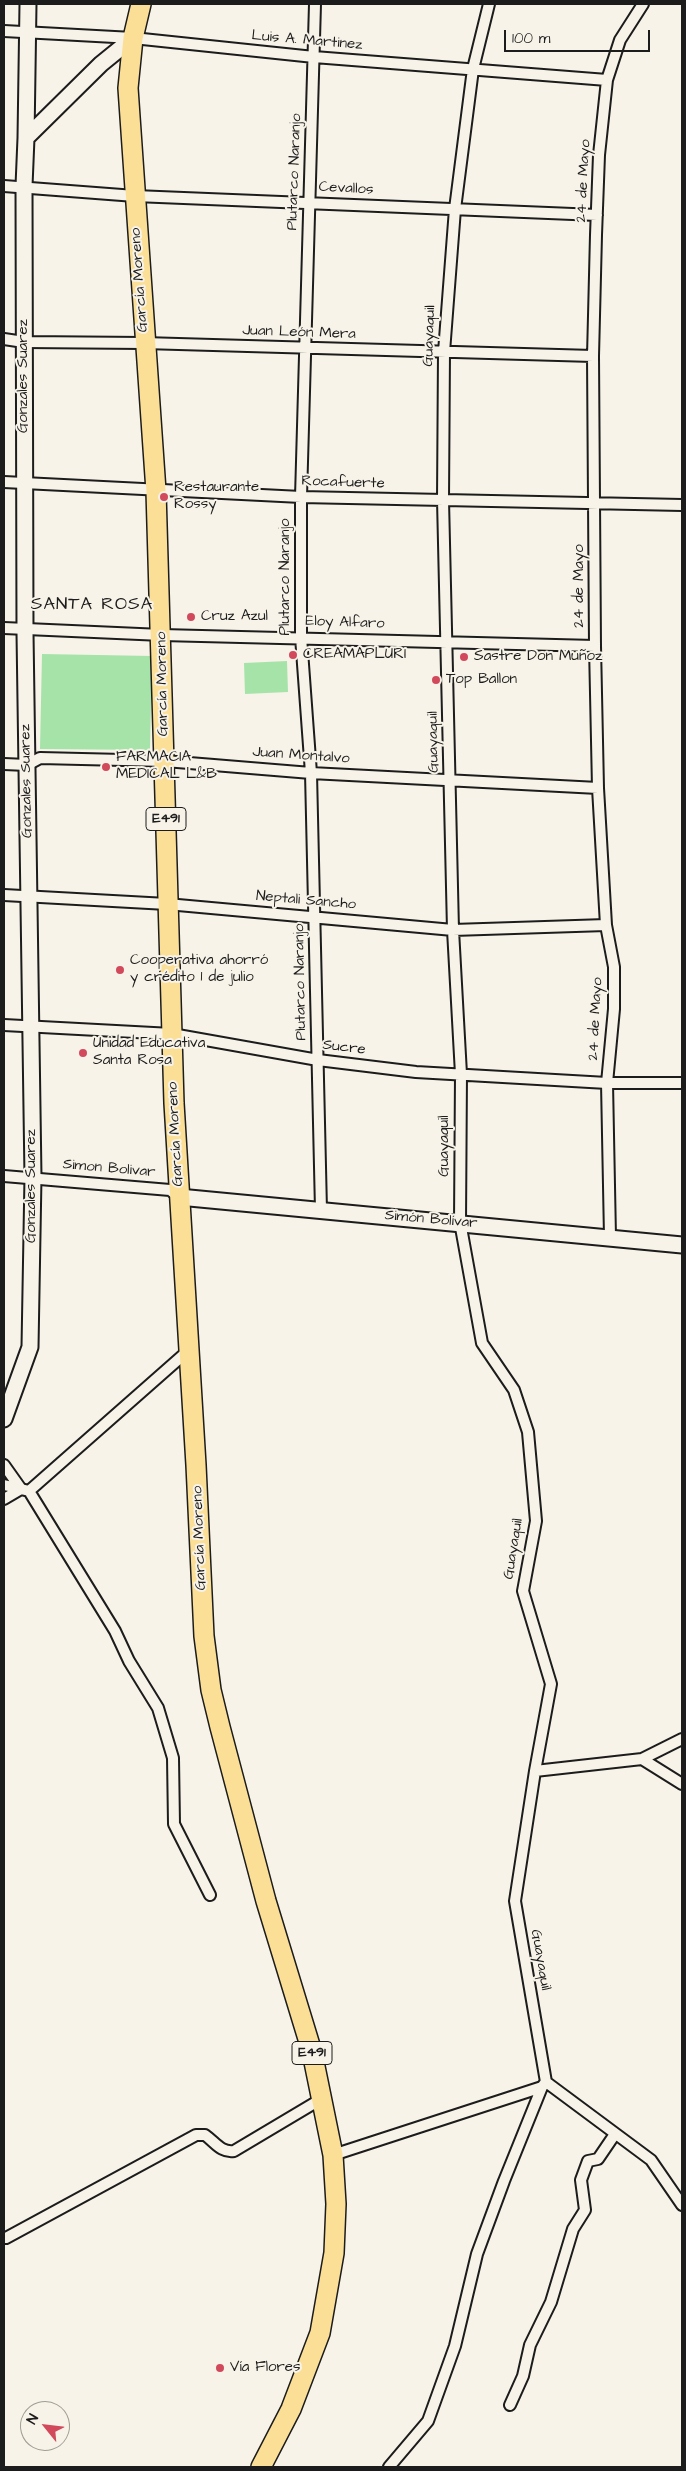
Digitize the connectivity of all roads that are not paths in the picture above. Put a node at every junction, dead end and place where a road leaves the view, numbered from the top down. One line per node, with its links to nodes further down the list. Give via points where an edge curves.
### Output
1 (28, 4): 7 (street, Gonzales Suarez)
2 (141, 4): 8 (highway, García Moreno / E491)
3 (315, 4): 9 (street, Plutarco Naranjo)
4 (490, 4): 10 (street, Guayaquil)
5 (643, 4): 11 (street, 24 de Mayo, via 620,40)
6 (4, 31): 7 (street, Luis A. Martinez)
7 (28, 33): 8 (street, Luis A. Martinez); 12 (street, Gonzales Suarez)
8 (133, 38): 9 (street, Luis A. Martinez); 12 (street, via 101,64); 15 (highway, García Moreno / E491, via 128,88)
9 (314, 57): 10 (street, Luis A. Martinez); 16 (street, Plutarco Naranjo)
10 (473, 70): 11 (street, Luis A. Martinez); 17 (street, Guayaquil)
11 (607, 80): 18 (street, 24 de Mayo)
12 (26, 138): 14 (street, Gonzales Suarez)
13 (4, 186): 14 (street, Cevallos)
14 (24, 186): 15 (street, Cevallos); 20 (street, Gonzales Suarez)
15 (135, 196): 16 (street, Cevallos); 21 (highway, García Moreno / E491)
16 (310, 203): 17 (street, Cevallos); 22 (street, Plutarco Naranjo)
17 (455, 209): 18 (street, Cevallos); 23 (street, Guayaquil)
18 (597, 215): 24 (street, 24 de Mayo)
19 (4, 339): 20 (street, Juan León Mera)
20 (24, 342): 21 (street, Juan León Mera); 26 (street, Gonzales Suarez)
21 (144, 343): 22 (street, Juan León Mera); 27 (highway, García Moreno / E491)
22 (305, 348): 23 (street, Juan León Mera); 28 (street, Plutarco Naranjo)
23 (444, 352): 24 (street, Juan León Mera); 29 (street, Guayaquil)
24 (593, 356): 30 (street, 24 de Mayo)
25 (4, 482): 26 (street, Rocafuerte)
26 (24, 484): 27 (street, Rocafuerte); 33 (street, Gonzales Suarez)
27 (156, 491): 28 (street, Rocafuerte); 34 (highway, García Moreno / E491)
28 (301, 497): 29 (street, Rocafuerte); 35 (street, Plutarco Naranjo)
29 (443, 500): 30 (street, Rocafuerte); 36 (street, Guayaquil)
30 (596, 503): 31 (street, Rocafuerte); 37 (street, 24 de Mayo)
31 (682, 505)
32 (4, 628): 33 (street, Eloy Alfaro)
33 (25, 628): 34 (street, Eloy Alfaro); 40 (street, Gonzales Suarez)
34 (162, 635): 35 (street, Eloy Alfaro); 38 (highway, García Moreno / E491)
35 (301, 637): 36 (street, Eloy Alfaro); 41 (street, Plutarco Naranjo)
36 (446, 642): 37 (street, Eloy Alfaro); 42 (street, Guayaquil)
37 (595, 646): 43 (street, 24 de Mayo)
38 (165, 761): 40 (street, Juan Montalvo, via 40,758); 41 (street, Juan Montalvo); 46 (highway, García Moreno / E491)
39 (4, 764): 40 (street, Juan Montalvo)
40 (27, 765): 45 (street, Gonzales Suarez)
41 (311, 773): 42 (street, Juan Montalvo); 47 (street, Plutarco Naranjo)
42 (450, 780): 43 (street, Juan Montalvo); 49 (street, Guayaquil)
43 (598, 788): 48 (street, 24 de Mayo)
44 (4, 895): 45 (street, Neptali Sancho)
45 (29, 896): 46 (street, Neptali Sancho); 51 (street, Gonzales Suarez)
46 (167, 904): 47 (street, Neptali Sancho); 52 (highway, García Moreno / E491)
47 (314, 916): 49 (street, Neptali Sancho); 53 (street, Plutarco Naranjo)
48 (606, 925): 49 (street, Neptali Sancho); 56 (street, 24 de Mayo, via 614,967 614,1009)
49 (453, 930): 54 (street, Guayaquil)
50 (4, 1026): 51 (street, Sucre)
51 (31, 1027): 52 (street, Sucre); 58 (street, Gonzales Suarez)
52 (172, 1034): 53 (street, Sucre); 59 (highway, García Moreno / E491)
53 (318, 1060): 54 (street, Sucre); 60 (street, Plutarco Naranjo)
54 (461, 1074): 56 (street, Sucre); 61 (street, Guayaquil)
55 (682, 1083): 56 (street, Sucre)
56 (607, 1084): 62 (street, 24 de Mayo)
57 (4, 1176): 58 (street, Simon Bolivar)
58 (33, 1177): 59 (street, Simon Bolivar, via 170,1190); 65 (street, Gonzales Suarez, via 30,1347)
59 (179, 1197): 60 (street, Simón Bolívar); 64 (highway, García Moreno / E491)
60 (321, 1210): 61 (street, Simón Bolívar)
61 (460, 1222): 62 (street, Simón Bolívar); 72 (street, Guayaquil, via 482,1343 514,1390 528,1432 536,1521 523,1591 551,1684)
62 (610, 1237): 63 (street, Simón Bolívar)
63 (682, 1245)
64 (189, 1350): 68 (street); 76 (highway, García Moreno / E491, via 204,1636 211,1690)
65 (4, 1419)
66 (4, 1465): 68 (street)
67 (4, 1485): 68 (street)
68 (25, 1490): 69 (street); 74 (street, via 115,1631 158,1708 173,1758 174,1824)
69 (4, 1499)
70 (682, 1739): 71 (street)
71 (642, 1759): 72 (street); 73 (street)
72 (535, 1771): 75 (street, Guayaquil, via 515,1901)
73 (682, 1784)
74 (210, 1895)
75 (544, 2084): 77 (street); 78 (street); 83 (street, via 477,2254 455,2346 428,2421)
76 (322, 2098): 78 (highway, E491); 80 (street, via 234,2151 227,2152 205,2135 196,2135)
77 (615, 2134): 79 (street, via 651,2160); 81 (street, via 598,2159 588,2161 581,2180 585,2210 573,2229 551,2302 530,2346 523,2376)
78 (333, 2155): 82 (highway, E491, via 334,2253 320,2333 292,2410)
79 (682, 2205)
80 (6, 2238)
81 (510, 2405)
82 (261, 2467)
83 (390, 2467)

